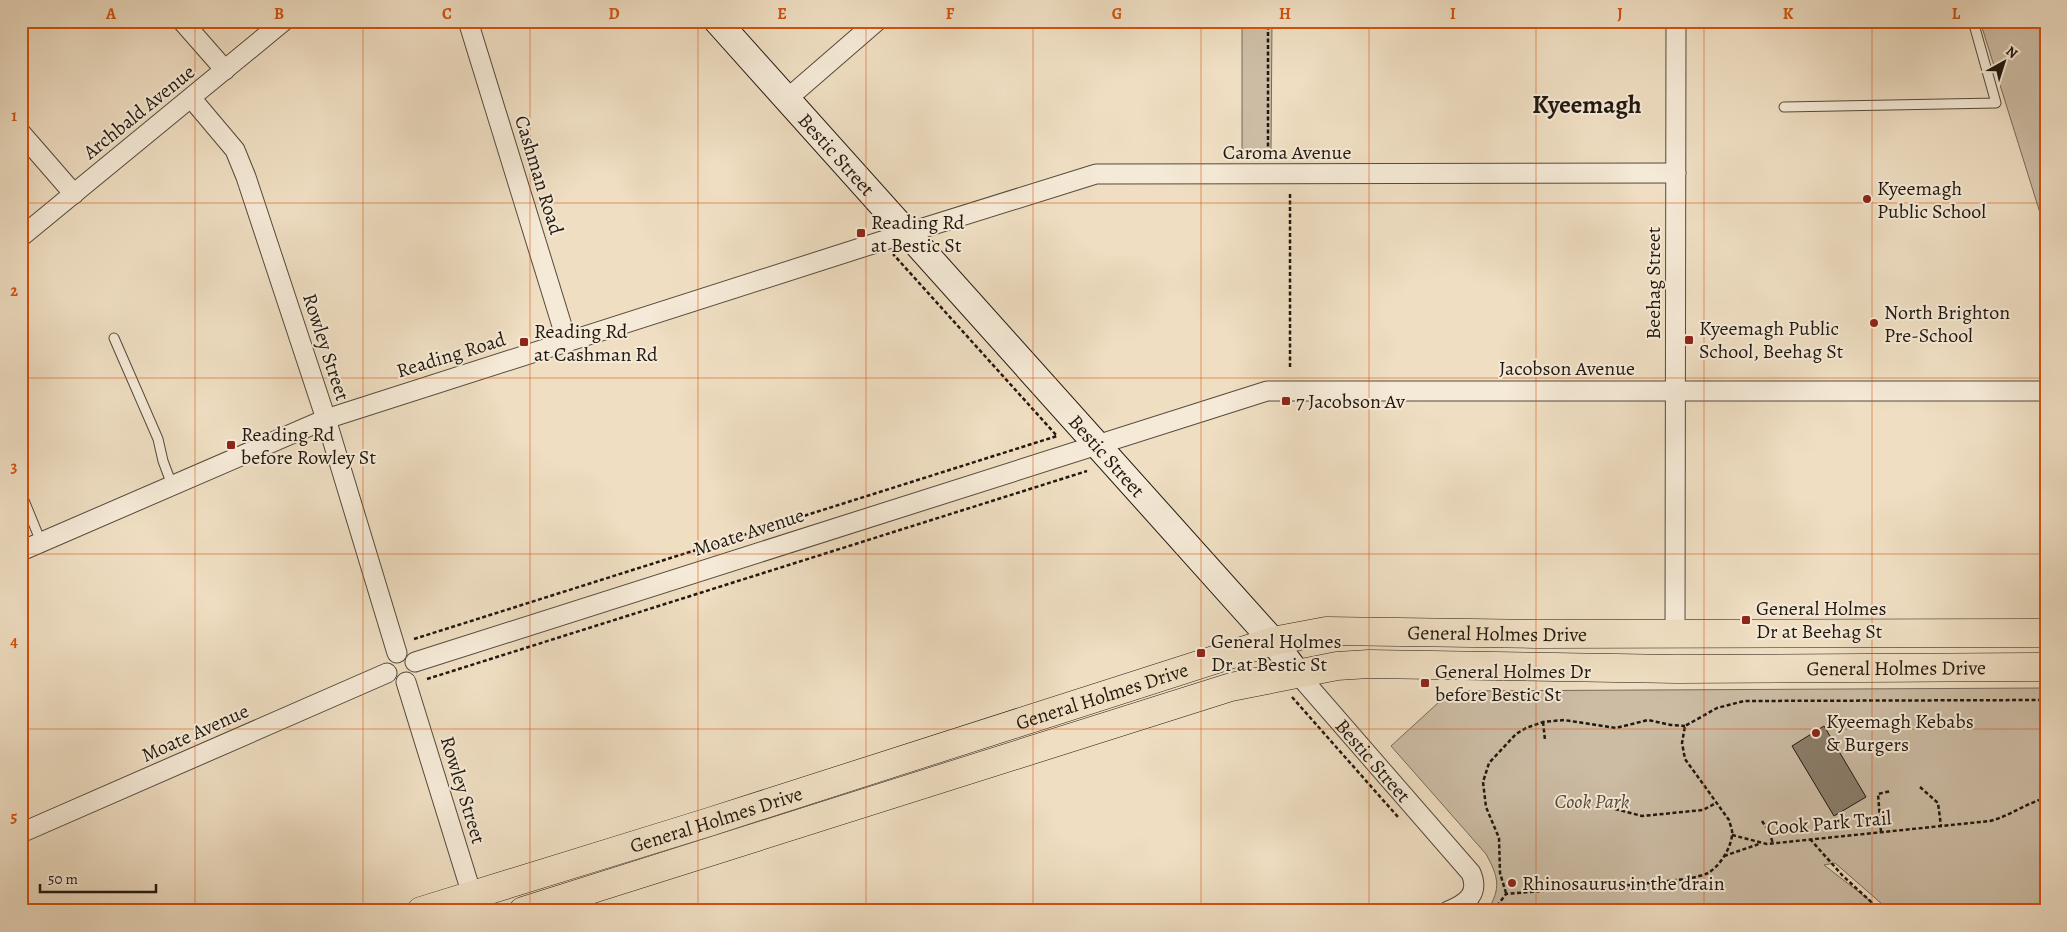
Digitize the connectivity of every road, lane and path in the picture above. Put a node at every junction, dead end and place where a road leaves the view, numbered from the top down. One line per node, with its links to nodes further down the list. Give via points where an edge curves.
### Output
1 (182, 21): 9 (street)
2 (284, 21): 9 (street, Archbald Avenue)
3 (468, 21): 21 (street, Cashman Road)
4 (717, 21): 11 (main road, Bestic Street)
5 (877, 21): 11 (street)
6 (1268, 21): 14 (path)
7 (1676, 21): 15 (street, Beehag Street)
8 (1973, 21): 12 (lane, via 1996,103)
9 (225, 70): 10 (street, Archbald Avenue)
10 (192, 99): 16 (street, Archbald Avenue); 25 (street, Rowley Street, via 235,150 246,176)
11 (787, 99): 19 (main road, Bestic Street)
12 (1784, 107)
13 (21, 133): 16 (street)
14 (1268, 153)
15 (1676, 173): 19 (street, Caroma Avenue, via 1096,174); 23 (street, Beehag Street)
16 (74, 194): 18 (street, Archbald Avenue)
17 (1290, 194): 22 (path)
18 (21, 237)
19 (900, 243): 21 (street, Reading Road); 26 (path, Bestic Street); 27 (main road, Bestic Street)
20 (114, 338): 29 (lane, via 158,439)
21 (567, 342): 25 (street, Reading Road)
22 (1290, 367)
23 (1676, 391): 24 (street, Jacobson Avenue); 27 (street, Jacobson Avenue, via 1280,390 1256,394); 34 (street, Beehag Street)
24 (2046, 391)
25 (326, 418): 29 (street, Reading Road); 37 (street, Rowley Street)
26 (1057, 436): 35 (path, Moate Avenue)
27 (1097, 445): 36 (main road, Bestic Street); 38 (street, Moate Avenue)
28 (1087, 471): 41 (path)
29 (172, 485): 31 (street, Reading Road)
30 (21, 493): 31 (lane)
31 (41, 542): 32 (street, Reading Road)
32 (21, 551)
33 (2046, 633): 34 (highway, General Holmes Drive)
34 (1675, 634): 36 (highway, General Holmes Drive, via 1326,631)
35 (414, 639)
36 (1273, 642): 43 (main road, Bestic Street); 64 (highway, General Holmes Drive, via 709,822)
37 (397, 653): 38 (street, via 410,655); 40 (street, via 386,663)
38 (415, 662): 42 (street, via 416,672)
39 (2046, 667): 43 (highway, General Holmes Drive, via 1677,670 1369,664 1337,666)
40 (387, 673): 42 (street, via 395,681); 57 (street, Moate Avenue)
41 (427, 679)
42 (406, 682): 64 (street, Rowley Street)
43 (1293, 683): 53 (path, Bestic Street, via 1314,725); 65 (street, Bestic Street, via 1471,873); 67 (highway, General Holmes Drive, via 1232,687)
44 (2046, 700): 46 (path, via 1744,701 1717,708)
45 (1542, 722): 46 (path, via 1564,720 1616,728 1648,720); 47 (path); 63 (path, via 1516,734 1496,753 1483,782 1486,807 1499,838 1500,873)
46 (1684, 726): 51 (path, via 1682,743 1685,759)
47 (1545, 740)
48 (1920, 788): 55 (path, via 1938,803)
49 (1891, 792): 56 (path, via 1878,794)
50 (2046, 798): 55 (path, Cook Park Trail, via 2035,800 1999,819)
51 (1716, 803): 52 (path, via 1703,810 1642,816); 58 (path, via 1729,820)
52 (1615, 809)
53 (1400, 820)
54 (1762, 821): 60 (path)
55 (1941, 826): 56 (path, Cook Park Trail)
56 (1881, 832): 59 (path, Cook Park Trail)
57 (21, 833)
58 (1732, 835): 61 (path, Cook Park Trail); 62 (path)
59 (1810, 840): 60 (path, Cook Park Trail); 70 (path)
60 (1773, 843): 61 (path, Cook Park Trail)
61 (1760, 844): 62 (path)
62 (1724, 856): 63 (path, via 1715,868 1693,877 1609,888)
63 (1506, 894): 69 (path)
64 (474, 902): 66 (highway, General Holmes Drive)
65 (1474, 905): 68 (street)
66 (421, 911)
67 (522, 911)
68 (1448, 911)
69 (1492, 911)
70 (1881, 911)

